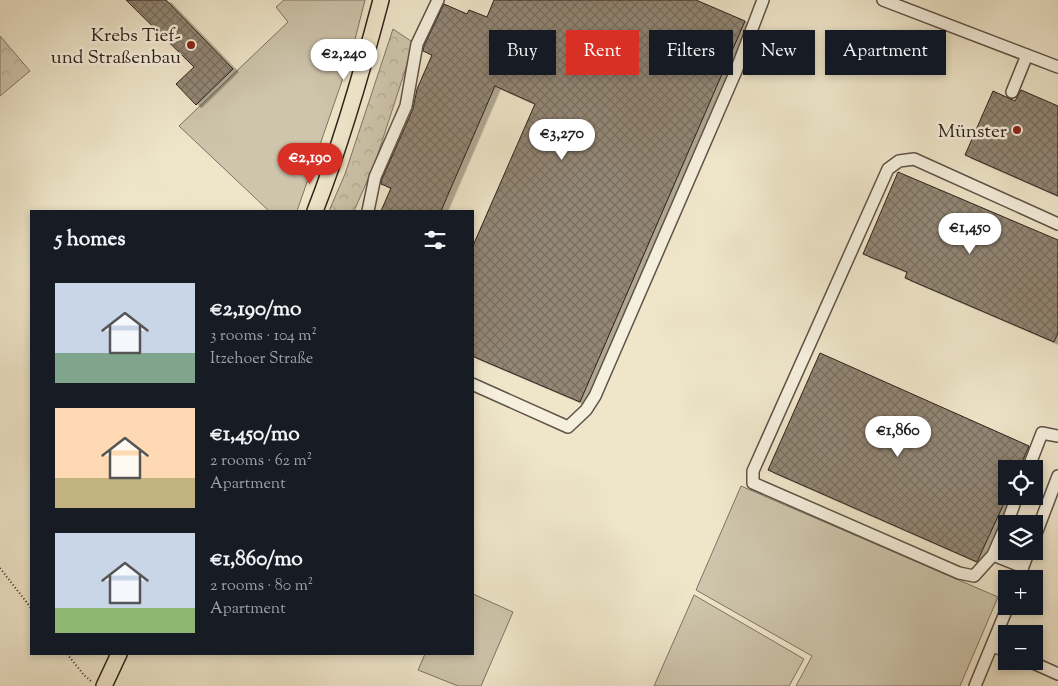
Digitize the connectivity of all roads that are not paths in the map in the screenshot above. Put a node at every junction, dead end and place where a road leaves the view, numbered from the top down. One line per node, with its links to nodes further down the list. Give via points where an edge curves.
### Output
1 (381, 0): 8 (main road, via 360,80)
2 (438, 0): 9 (street, via 417,44 406,106 375,178)
3 (763, 0): 11 (street, via 736,71 599,387 586,410 568,427)
4 (883, 0): 5 (street)
5 (1027, 55): 6 (street); 7 (street)
6 (1058, 67)
7 (1012, 92)
8 (315, 210)
9 (368, 210)
10 (1058, 224): 17 (street, via 914,159 899,161 888,169 753,471 753,483 959,573 974,576)
11 (474, 385)
12 (1058, 436): 13 (street, via 1042,433)
13 (1032, 460)
14 (1058, 476): 15 (street)
15 (1043, 515)
16 (998, 542): 17 (street)
17 (992, 555): 19 (street)
18 (1026, 560): 19 (street)
19 (1023, 567): 20 (street)
20 (1022, 570)
21 (1004, 615): 22 (street)
22 (992, 646): 23 (street); 28 (street)
23 (998, 648)
24 (118, 655): 27 (main road)
25 (1043, 667): 26 (street)
26 (1058, 674)
27 (104, 686)
28 (975, 686)

